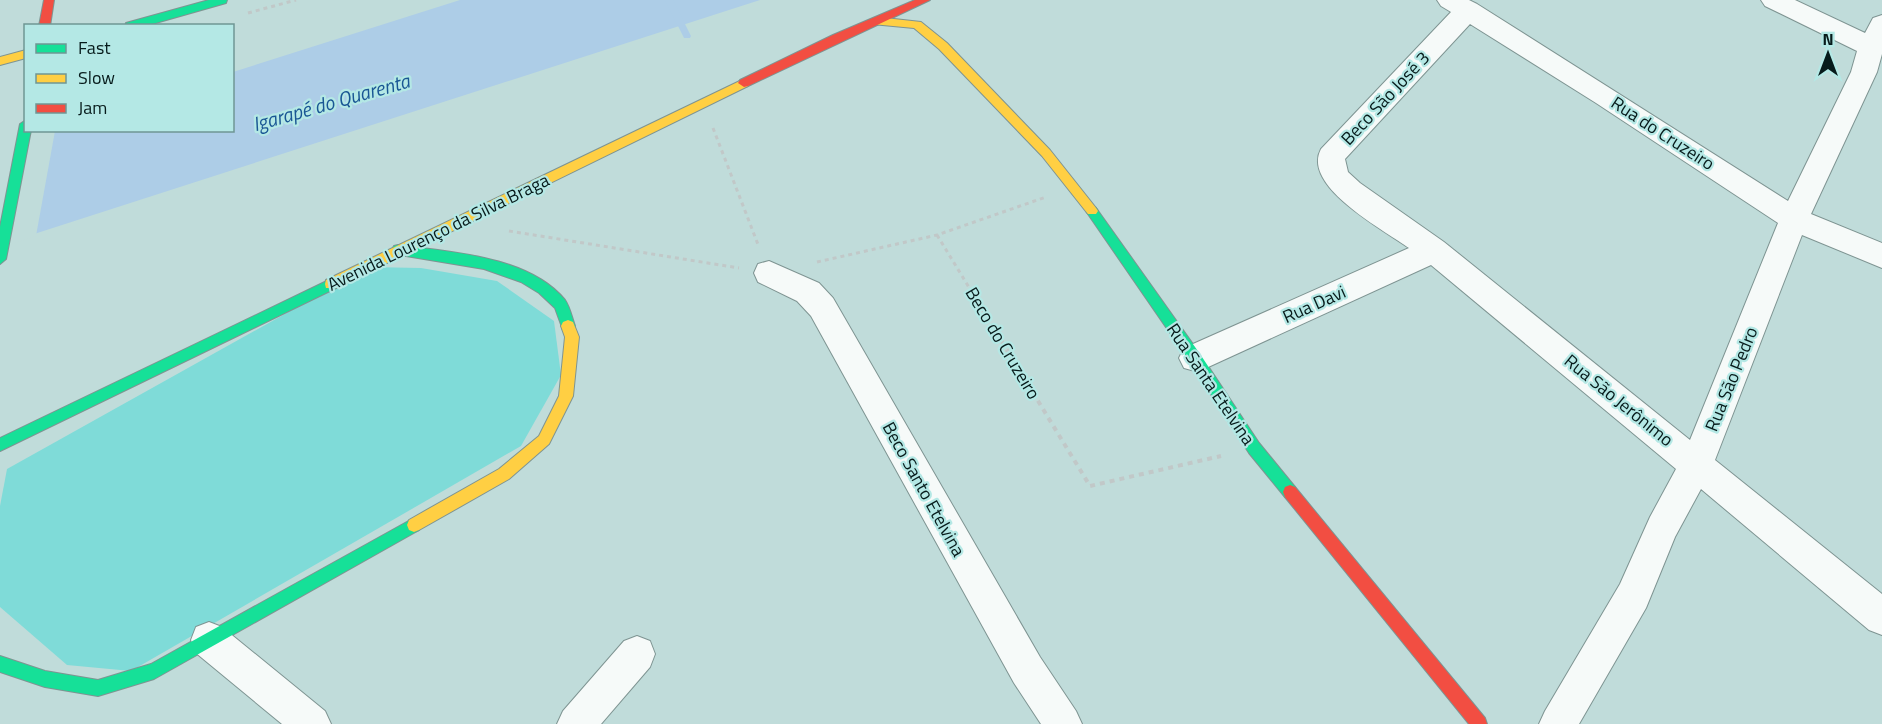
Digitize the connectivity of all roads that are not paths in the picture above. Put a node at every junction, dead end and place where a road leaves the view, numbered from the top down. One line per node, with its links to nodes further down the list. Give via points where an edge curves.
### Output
1 (49, 0): 7 (street)
2 (222, 0): 8 (street)
3 (925, 0): 6 (street, Avenida Lourenço da Silva Braga)
4 (1774, 0): 10 (street)
5 (1458, 5): 13 (street, Beco São José 3, via 1331,156 1336,178); 14 (street, Rua do Cruzeiro)
6 (876, 21): 15 (street, Avenida Lourenço da Silva Braga); 20 (street, Rua Santa Etelvina, via 918,25 1046,153 1075,187)
7 (44, 24)
8 (137, 24)
9 (24, 55): 11 (street)
10 (1875, 55): 14 (street, Rua São Pedro)
11 (0, 61)
12 (24, 132): 18 (street)
13 (1350, 191): 16 (street, Rua São Jerônimo)
14 (1794, 219): 17 (street, Rua do Cruzeiro); 22 (street, Rua São Pedro)
15 (398, 250): 21 (street, Avenida Lourenço da Silva Braga); 24 (street, via 488,265 526,278 561,305 572,337 566,396 544,440 504,474)
16 (1434, 250): 20 (street, Rua Davi); 22 (street, Rua São Jerônimo)
17 (1882, 256)
18 (0, 259)
19 (769, 273): 29 (street, Beco Santo Etelvina, via 808,291 822,307 1027,670)
20 (1195, 358): 30 (street, Rua Santa Etelvina, via 1254,448)
21 (0, 445)
22 (1697, 464): 23 (street, Rua São Jerônimo); 31 (street, Rua São Pedro, via 1662,528 1633,596)
23 (1882, 617)
24 (209, 640): 26 (street, via 154,671 98,688 45,679); 27 (street)
25 (637, 654): 28 (street)
26 (0, 664)
27 (312, 724)
28 (576, 724)
29 (1063, 724)
30 (1479, 724)
31 (1558, 724)

